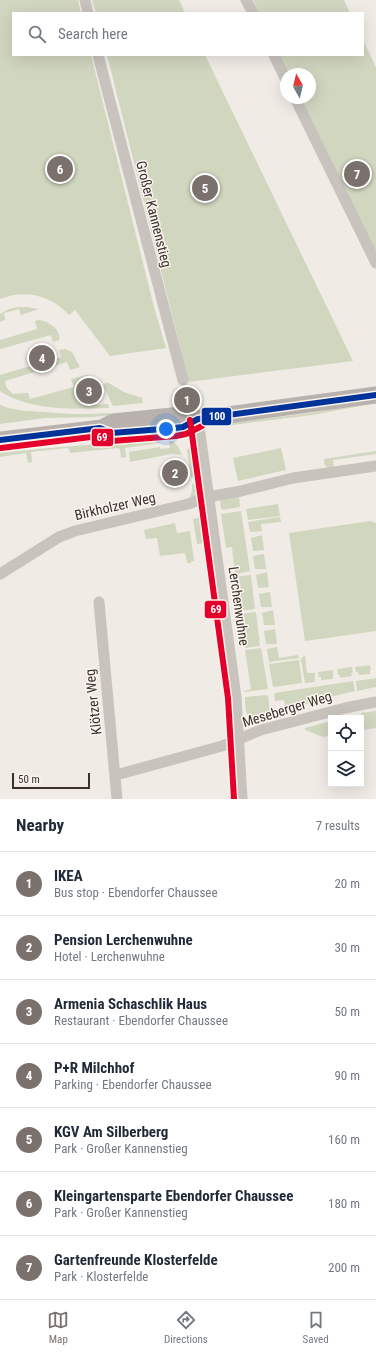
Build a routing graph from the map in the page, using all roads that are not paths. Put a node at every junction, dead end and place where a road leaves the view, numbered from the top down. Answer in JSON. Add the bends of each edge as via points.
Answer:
{"nodes":[{"id":1,"x":85,"y":0,"type":"edge"},
{"id":2,"x":246,"y":0,"type":"edge"},
{"id":3,"x":88,"y":12,"type":"edge"},
{"id":4,"x":252,"y":12,"type":"edge"},
{"id":5,"x":98,"y":56,"type":"edge"},
{"id":6,"x":274,"y":56,"type":"edge"},
{"id":7,"x":280,"y":68,"type":"edge"},
{"id":8,"x":298,"y":104,"type":"edge"},
{"id":9,"x":376,"y":263,"type":"edge"},
{"id":10,"x":183,"y":380,"type":"dead end"},
{"id":11,"x":376,"y":395,"type":"edge"},
{"id":12,"x":198,"y":419,"type":"junction"},
{"id":13,"x":0,"y":440,"type":"edge"},
{"id":14,"x":376,"y":466,"type":"edge"},
{"id":15,"x":208,"y":496,"type":"junction"},
{"id":16,"x":6,"y":567,"type":"edge"},
{"id":17,"x":0,"y":574,"type":"edge"},
{"id":18,"x":98,"y":602,"type":"dead end"},
{"id":19,"x":376,"y":702,"type":"edge"},
{"id":20,"x":240,"y":740,"type":"junction"},
{"id":21,"x":116,"y":775,"type":"junction"},
{"id":22,"x":117,"y":799,"type":"edge"},
{"id":23,"x":242,"y":799,"type":"edge"}],
"edges":[{"from":1,"to":3,"type":"street"},
{"from":2,"to":4,"type":"street"},
{"from":5,"to":10,"type":"street","name":"Großer Kannenstieg"},
{"from":6,"to":7,"type":"street"},
{"from":8,"to":9,"type":"street"},
{"from":11,"to":12,"type":"main road"},
{"from":12,"to":13,"type":"main road","via":[[182,415],[113,422],[102,428]]},
{"from":12,"to":15,"type":"street","name":"Lerchenwuhne"},
{"from":14,"to":15,"type":"street","name":"Birkholzer Weg","via":[[293,478]]},
{"from":15,"to":16,"type":"street","name":"Birkholzer Weg","via":[[188,504],[67,533]]},
{"from":15,"to":20,"type":"street","name":"Lerchenwuhne"},
{"from":16,"to":17,"type":"street","name":"Birkholzer Weg"},
{"from":18,"to":21,"type":"street","name":"Klötzer Weg"},
{"from":19,"to":20,"type":"street","name":"Meseberger Weg","via":[[261,730]]},
{"from":20,"to":21,"type":"street","name":"Meseberger Weg"},
{"from":20,"to":23,"type":"street","name":"Lerchenwuhne"},
{"from":21,"to":22,"type":"street","name":"Klötzer Weg"}]}
